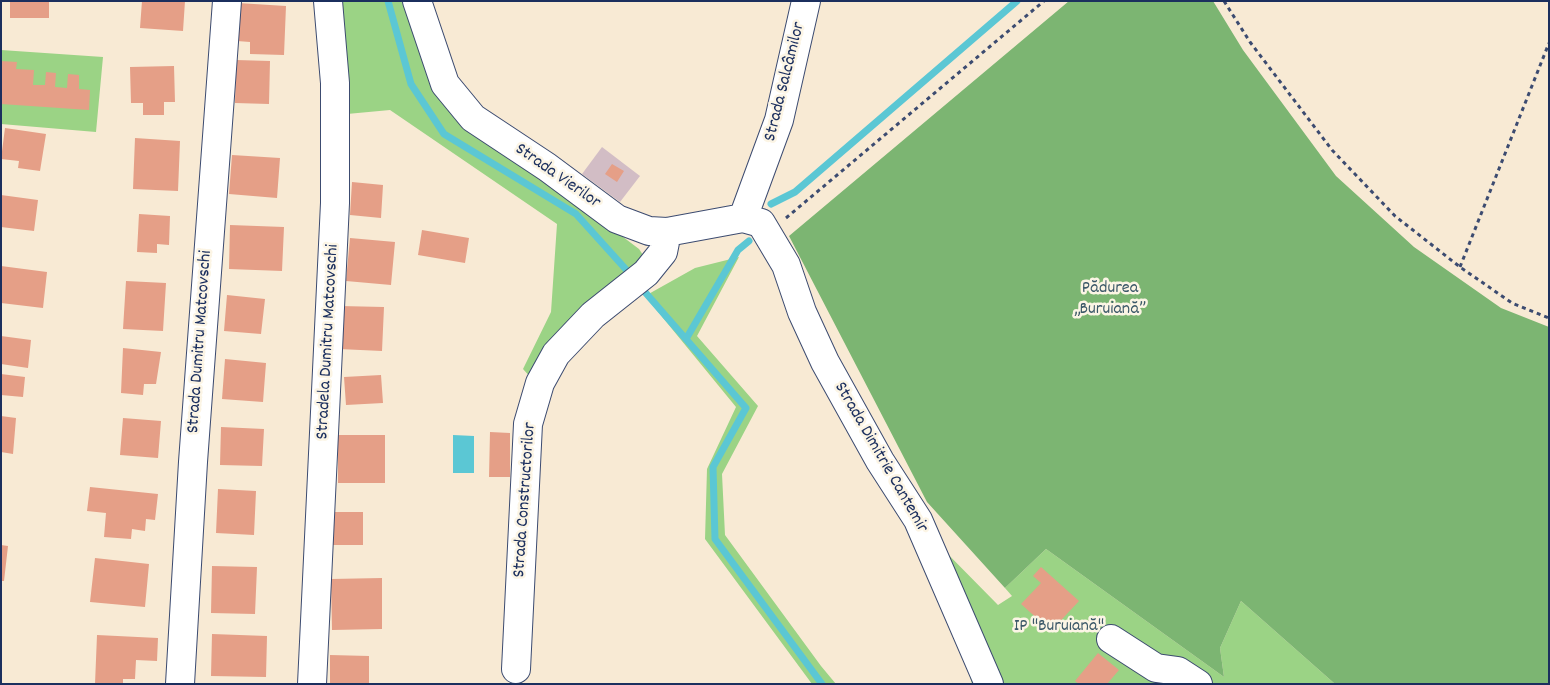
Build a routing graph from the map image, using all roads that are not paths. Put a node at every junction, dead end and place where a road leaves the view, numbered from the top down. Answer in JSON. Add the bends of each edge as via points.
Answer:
{"nodes":[{"id":1,"x":227,"y":1,"type":"edge"},
{"id":2,"x":328,"y":1,"type":"edge"},
{"id":3,"x":417,"y":1,"type":"edge"},
{"id":4,"x":806,"y":1,"type":"edge"},
{"id":5,"x":743,"y":218,"type":"junction"},
{"id":6,"x":667,"y":232,"type":"junction"},
{"id":7,"x":1111,"y":639,"type":"dead end"},
{"id":8,"x":516,"y":669,"type":"dead end"},
{"id":9,"x":180,"y":684,"type":"edge"},
{"id":10,"x":312,"y":684,"type":"edge"},
{"id":11,"x":989,"y":684,"type":"edge"},
{"id":12,"x":1198,"y":684,"type":"edge"}],
"edges":[{"from":1,"to":9,"type":"street","name":"Strada Dumitru Matcovschi"},
{"from":2,"to":10,"type":"street","name":"Stradela Dumitru Matcovschi","via":[[335,83],[335,203]]},
{"from":3,"to":6,"type":"street","name":"Strada Vierilor","via":[[445,84],[473,118],[617,219],[649,232]]},
{"from":4,"to":5,"type":"street","name":"Strada Salcâmilor","via":[[780,120]]},
{"from":5,"to":6,"type":"street","name":"Strada Vierilor"},
{"from":5,"to":11,"type":"street","name":"Strada Dimitrie Cantemir","via":[[761,223],[786,266],[825,362],[880,461],[918,520]]},
{"from":6,"to":8,"type":"street","name":"Strada Constructorilor","via":[[662,252],[646,273],[593,315],[556,354],[540,383],[528,424]]},
{"from":7,"to":12,"type":"street","via":[[1156,668],[1178,671]]}]}
